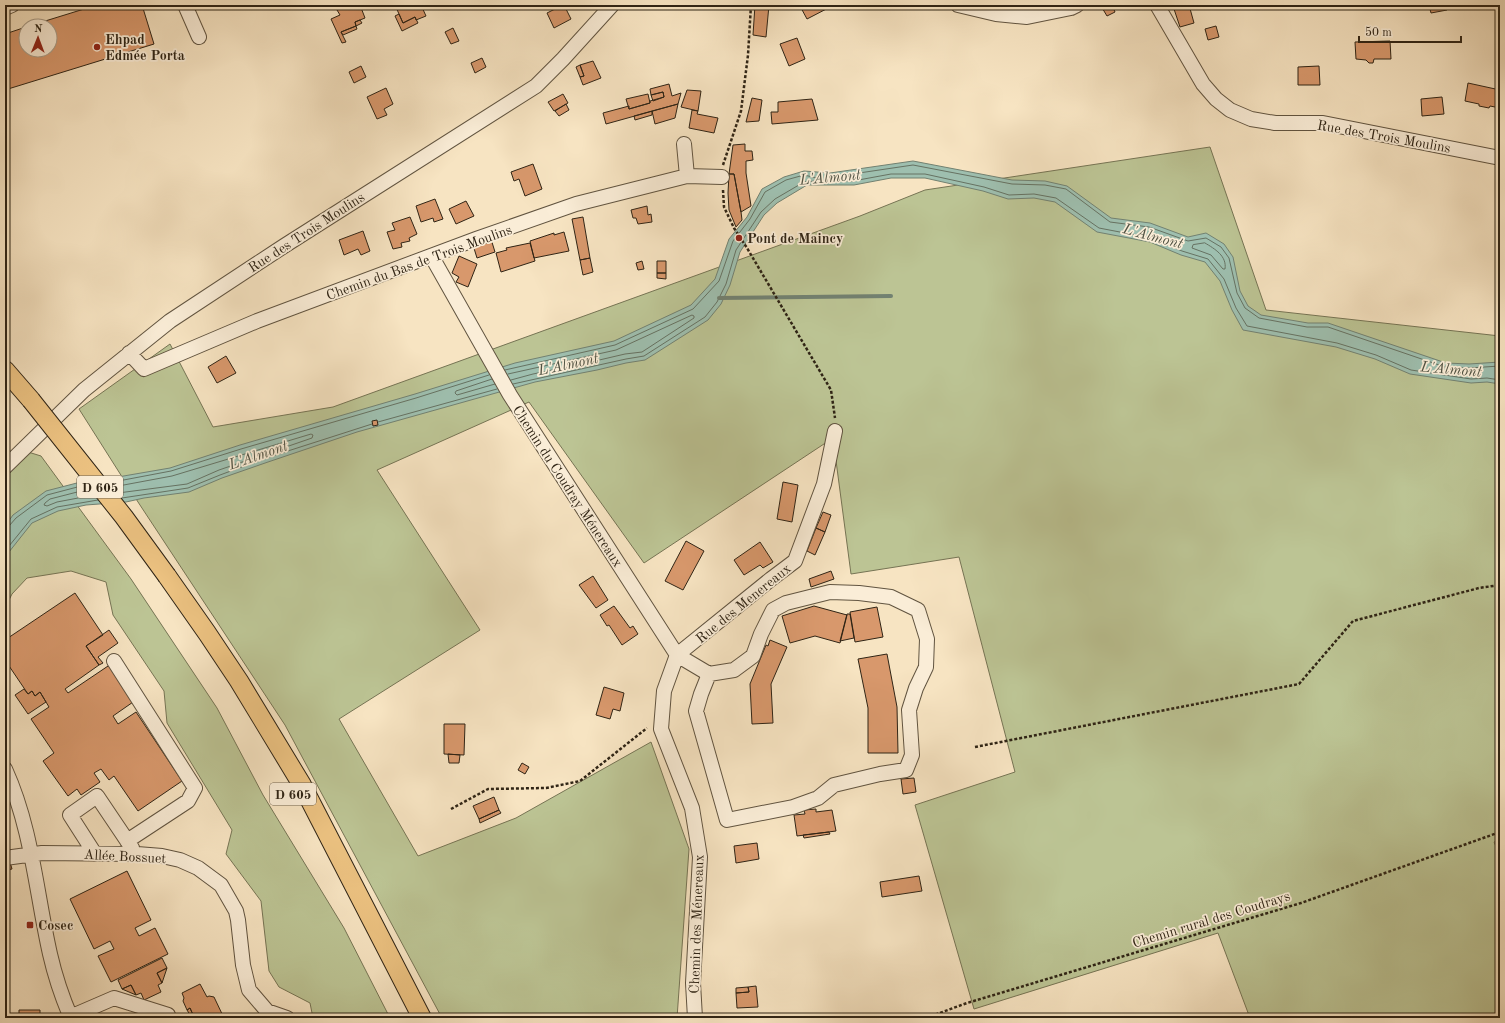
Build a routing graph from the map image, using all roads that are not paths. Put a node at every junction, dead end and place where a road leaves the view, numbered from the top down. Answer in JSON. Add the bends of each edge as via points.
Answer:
{"nodes":[{"id":1,"x":12,"y":5,"type":"edge"},
{"id":2,"x":186,"y":5,"type":"edge"},
{"id":3,"x":612,"y":5,"type":"edge"},
{"id":4,"x":958,"y":5,"type":"edge"},
{"id":5,"x":1077,"y":5,"type":"edge"},
{"id":6,"x":1158,"y":5,"type":"edge"},
{"id":7,"x":5,"y":8,"type":"edge"},
{"id":8,"x":199,"y":37,"type":"dead end"},
{"id":9,"x":684,"y":144,"type":"dead end"},
{"id":10,"x":1500,"y":158,"type":"edge"},
{"id":11,"x":687,"y":176,"type":"junction"},
{"id":12,"x":722,"y":177,"type":"road end"},
{"id":13,"x":432,"y":257,"type":"junction"},
{"id":14,"x":129,"y":353,"type":"junction"},
{"id":15,"x":5,"y":370,"type":"edge"},
{"id":16,"x":5,"y":387,"type":"edge"},
{"id":17,"x":27,"y":404,"type":"junction"},
{"id":18,"x":835,"y":431,"type":"road end"},
{"id":19,"x":5,"y":467,"type":"edge"},
{"id":20,"x":162,"y":578,"type":"junction"},
{"id":21,"x":678,"y":655,"type":"junction"},
{"id":22,"x":114,"y":661,"type":"dead end"},
{"id":23,"x":709,"y":674,"type":"junction"},
{"id":24,"x":5,"y":769,"type":"edge"},
{"id":25,"x":127,"y":841,"type":"junction"},
{"id":26,"x":31,"y":854,"type":"junction"},
{"id":27,"x":95,"y":854,"type":"junction"},
{"id":28,"x":137,"y":854,"type":"junction"},
{"id":29,"x":5,"y":858,"type":"edge"},
{"id":30,"x":70,"y":1018,"type":"edge"},
{"id":31,"x":169,"y":1018,"type":"edge"},
{"id":32,"x":287,"y":1018,"type":"edge"},
{"id":33,"x":410,"y":1018,"type":"edge"},
{"id":34,"x":422,"y":1018,"type":"edge"},
{"id":35,"x":695,"y":1018,"type":"edge"}],
"edges":[{"from":1,"to":7,"type":"street"},
{"from":2,"to":8,"type":"street"},
{"from":3,"to":14,"type":"street","name":"Rue des Trois Moulins","via":[[536,86],[277,250],[170,321]]},
{"from":4,"to":5,"type":"street","via":[[996,14],[1027,17]]},
{"from":6,"to":10,"type":"street","name":"Rue des Trois Moulins","via":[[1203,84],[1230,110],[1251,119],[1323,123]]},
{"from":9,"to":11,"type":"street"},
{"from":11,"to":12,"type":"street","name":"Chemin du Bas de Trois Moulins"},
{"from":11,"to":13,"type":"street","name":"Chemin du Bas de Trois Moulins","via":[[576,204]]},
{"from":13,"to":14,"type":"street","name":"Chemin du Bas de Trois Moulins","via":[[257,322],[144,369]]},
{"from":13,"to":21,"type":"street","name":"Chemin du Coudray Ménereaux","via":[[510,395]]},
{"from":14,"to":19,"type":"street","name":"Rue des Trois Moulins","via":[[84,390]]},
{"from":15,"to":17,"type":"main road","number":"D 605"},
{"from":16,"to":17,"type":"main road","number":"D 605"},
{"from":17,"to":20,"type":"main road","number":"D 605","bridge":true,"via":[[114,504]]},
{"from":18,"to":21,"type":"street","name":"Rue des Menereaux","via":[[824,484],[795,561]]},
{"from":20,"to":33,"type":"main road","number":"D 605","via":[[286,782],[323,848]]},
{"from":20,"to":34,"type":"main road","number":"D 605","via":[[239,681],[302,785]]},
{"from":21,"to":23,"type":"street"},
{"from":21,"to":35,"type":"street","name":"Chemin des Ménereaux","via":[[664,691],[661,729],[692,808],[700,857],[693,983]]},
{"from":22,"to":25,"type":"street","via":[[195,788],[188,801]]},
{"from":23,"to":23,"type":"street","via":[[696,711],[727,820],[793,807],[818,798],[834,786],[906,770],[912,755],[910,710],[916,688],[926,667],[927,639],[918,610],[891,598],[830,592],[786,603],[773,610],[753,656],[734,670]]},
{"from":24,"to":26,"type":"street","via":[[23,818]]},
{"from":25,"to":27,"type":"street","via":[[97,796],[70,815]]},
{"from":25,"to":28,"type":"street"},
{"from":26,"to":27,"type":"street","name":"Allée Bossuet"},
{"from":26,"to":29,"type":"street","name":"Allée Bossuet"},
{"from":26,"to":30,"type":"street","via":[[50,954]]},
{"from":27,"to":28,"type":"street","name":"Allée Bossuet"},
{"from":28,"to":32,"type":"street","name":"Allée Bossuet","via":[[180,860],[198,868],[221,885],[237,916],[243,966],[250,990],[267,1011]]},
{"from":30,"to":31,"type":"street","via":[[114,998],[168,1015]]}]}
